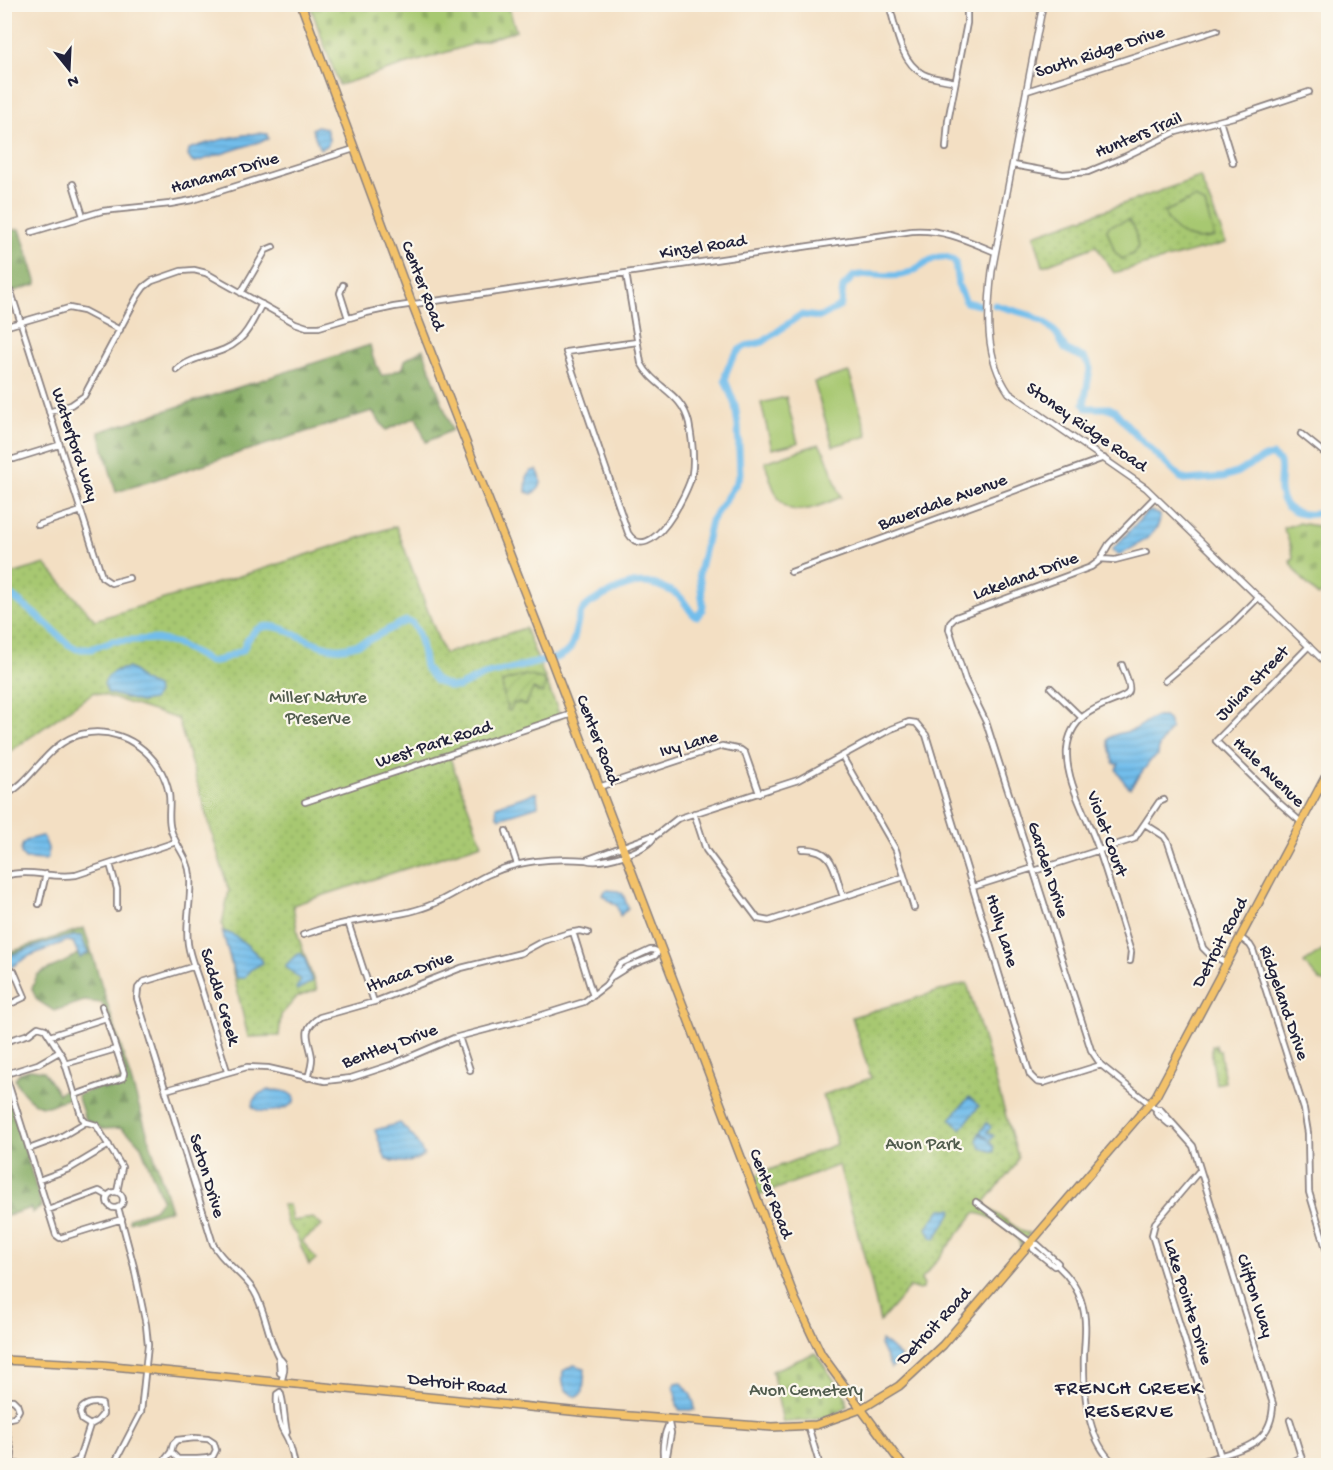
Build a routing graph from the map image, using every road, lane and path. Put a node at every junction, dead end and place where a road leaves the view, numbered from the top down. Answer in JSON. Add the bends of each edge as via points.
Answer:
{"nodes":[{"id":1,"x":301,"y":4,"type":"edge"},
{"id":2,"x":889,"y":4,"type":"edge"},
{"id":3,"x":967,"y":4,"type":"edge"},
{"id":4,"x":1043,"y":4,"type":"edge"},
{"id":5,"x":1216,"y":30,"type":"dead end"},
{"id":6,"x":955,"y":82,"type":"junction"},
{"id":7,"x":1027,"y":91,"type":"junction"},
{"id":8,"x":1309,"y":92,"type":"dead end"},
{"id":9,"x":1220,"y":121,"type":"junction"},
{"id":10,"x":946,"y":148,"type":"dead end"},
{"id":11,"x":354,"y":149,"type":"junction"},
{"id":12,"x":1233,"y":163,"type":"dead end"},
{"id":13,"x":1012,"y":165,"type":"junction"},
{"id":14,"x":73,"y":184,"type":"dead end"},
{"id":15,"x":83,"y":216,"type":"junction"},
{"id":16,"x":32,"y":232,"type":"dead end"},
{"id":17,"x":273,"y":247,"type":"dead end"},
{"id":18,"x":995,"y":252,"type":"junction"},
{"id":19,"x":626,"y":273,"type":"junction"},
{"id":20,"x":343,"y":285,"type":"dead end"},
{"id":21,"x":10,"y":292,"type":"dead end"},
{"id":22,"x":241,"y":293,"type":"junction"},
{"id":23,"x":262,"y":304,"type":"junction"},
{"id":24,"x":412,"y":304,"type":"junction"},
{"id":25,"x":348,"y":318,"type":"junction"},
{"id":26,"x":20,"y":322,"type":"junction"},
{"id":27,"x":4,"y":327,"type":"edge"},
{"id":28,"x":120,"y":330,"type":"junction"},
{"id":29,"x":637,"y":342,"type":"junction"},
{"id":30,"x":177,"y":370,"type":"dead end"},
{"id":31,"x":49,"y":412,"type":"junction"},
{"id":32,"x":1300,"y":434,"type":"dead end"},
{"id":33,"x":60,"y":445,"type":"junction"},
{"id":34,"x":1329,"y":456,"type":"edge"},
{"id":35,"x":1104,"y":458,"type":"junction"},
{"id":36,"x":4,"y":459,"type":"edge"},
{"id":37,"x":1155,"y":497,"type":"junction"},
{"id":38,"x":81,"y":512,"type":"junction"},
{"id":39,"x":38,"y":525,"type":"dead end"},
{"id":40,"x":1146,"y":552,"type":"dead end"},
{"id":41,"x":1100,"y":559,"type":"junction"},
{"id":42,"x":791,"y":572,"type":"dead end"},
{"id":43,"x":129,"y":578,"type":"dead end"},
{"id":44,"x":1259,"y":597,"type":"junction"},
{"id":45,"x":949,"y":625,"type":"joint"},
{"id":46,"x":1309,"y":646,"type":"junction"},
{"id":47,"x":1329,"y":664,"type":"edge"},
{"id":48,"x":1122,"y":665,"type":"dead end"},
{"id":49,"x":1165,"y":681,"type":"dead end"},
{"id":50,"x":1051,"y":688,"type":"dead end"},
{"id":51,"x":572,"y":714,"type":"junction"},
{"id":52,"x":1082,"y":718,"type":"junction"},
{"id":53,"x":1216,"y":741,"type":"joint"},
{"id":54,"x":842,"y":756,"type":"junction"},
{"id":55,"x":1329,"y":772,"type":"edge"},
{"id":56,"x":599,"y":787,"type":"junction"},
{"id":57,"x":759,"y":793,"type":"junction"},
{"id":58,"x":4,"y":796,"type":"edge"},
{"id":59,"x":1164,"y":800,"type":"dead end"},
{"id":60,"x":305,"y":802,"type":"dead end"},
{"id":61,"x":694,"y":813,"type":"junction"},
{"id":62,"x":1302,"y":823,"type":"junction"},
{"id":63,"x":1145,"y":824,"type":"junction"},
{"id":64,"x":506,"y":831,"type":"dead end"},
{"id":65,"x":176,"y":842,"type":"junction"},
{"id":66,"x":802,"y":849,"type":"dead end"},
{"id":67,"x":623,"y":850,"type":"junction"},
{"id":68,"x":1098,"y":851,"type":"junction"},
{"id":69,"x":110,"y":864,"type":"junction"},
{"id":70,"x":518,"y":864,"type":"junction"},
{"id":71,"x":1033,"y":870,"type":"junction"},
{"id":72,"x":46,"y":874,"type":"junction"},
{"id":73,"x":4,"y":876,"type":"edge"},
{"id":74,"x":904,"y":877,"type":"junction"},
{"id":75,"x":974,"y":887,"type":"junction"},
{"id":76,"x":843,"y":897,"type":"junction"},
{"id":77,"x":39,"y":904,"type":"dead end"},
{"id":78,"x":117,"y":908,"type":"dead end"},
{"id":79,"x":914,"y":908,"type":"dead end"},
{"id":80,"x":348,"y":922,"type":"junction"},
{"id":81,"x":573,"y":932,"type":"junction"},
{"id":82,"x":588,"y":933,"type":"dead end"},
{"id":83,"x":303,"y":935,"type":"dead end"},
{"id":84,"x":1241,"y":939,"type":"junction"},
{"id":85,"x":659,"y":951,"type":"junction"},
{"id":86,"x":1130,"y":962,"type":"dead end"},
{"id":87,"x":1227,"y":963,"type":"junction"},
{"id":88,"x":195,"y":966,"type":"junction"},
{"id":89,"x":4,"y":974,"type":"edge"},
{"id":90,"x":593,"y":996,"type":"junction"},
{"id":91,"x":374,"y":1002,"type":"junction"},
{"id":92,"x":102,"y":1006,"type":"dead end"},
{"id":93,"x":4,"y":1007,"type":"edge"},
{"id":94,"x":106,"y":1018,"type":"junction"},
{"id":95,"x":50,"y":1036,"type":"junction"},
{"id":96,"x":459,"y":1037,"type":"junction"},
{"id":97,"x":4,"y":1042,"type":"edge"},
{"id":98,"x":116,"y":1049,"type":"junction"},
{"id":99,"x":60,"y":1052,"type":"junction"},
{"id":100,"x":65,"y":1064,"type":"junction"},
{"id":101,"x":1101,"y":1065,"type":"junction"},
{"id":102,"x":470,"y":1070,"type":"dead end"},
{"id":103,"x":227,"y":1071,"type":"junction"},
{"id":104,"x":5,"y":1072,"type":"edge"},
{"id":105,"x":309,"y":1078,"type":"junction"},
{"id":106,"x":166,"y":1090,"type":"junction"},
{"id":107,"x":75,"y":1095,"type":"junction"},
{"id":108,"x":1149,"y":1104,"type":"junction"},
{"id":109,"x":86,"y":1122,"type":"junction"},
{"id":110,"x":109,"y":1145,"type":"junction"},
{"id":111,"x":29,"y":1149,"type":"junction"},
{"id":112,"x":1200,"y":1170,"type":"junction"},
{"id":113,"x":39,"y":1180,"type":"junction"},
{"id":114,"x":117,"y":1192,"type":"junction"},
{"id":115,"x":108,"y":1196,"type":"junction"},
{"id":116,"x":976,"y":1202,"type":"dead end"},
{"id":117,"x":118,"y":1208,"type":"junction"},
{"id":118,"x":48,"y":1209,"type":"junction"},
{"id":119,"x":122,"y":1220,"type":"junction"},
{"id":120,"x":1032,"y":1244,"type":"junction"},
{"id":121,"x":1329,"y":1255,"type":"edge"},
{"id":122,"x":4,"y":1360,"type":"edge"},
{"id":123,"x":146,"y":1370,"type":"junction"},
{"id":124,"x":282,"y":1379,"type":"junction"},
{"id":125,"x":4,"y":1400,"type":"edge"},
{"id":126,"x":861,"y":1409,"type":"junction"},
{"id":127,"x":4,"y":1420,"type":"edge"},
{"id":128,"x":1290,"y":1420,"type":"dead end"},
{"id":129,"x":668,"y":1423,"type":"junction"},
{"id":130,"x":90,"y":1425,"type":"junction"},
{"id":131,"x":808,"y":1426,"type":"junction"},
{"id":132,"x":171,"y":1452,"type":"junction"},
{"id":133,"x":1221,"y":1457,"type":"junction"},
{"id":134,"x":1301,"y":1457,"type":"junction"},
{"id":135,"x":78,"y":1461,"type":"junction"},
{"id":136,"x":8,"y":1463,"type":"edge"},
{"id":137,"x":1196,"y":1464,"type":"edge"},
{"id":138,"x":32,"y":1466,"type":"edge"},
{"id":139,"x":67,"y":1466,"type":"edge"},
{"id":140,"x":84,"y":1466,"type":"edge"},
{"id":141,"x":112,"y":1466,"type":"edge"},
{"id":142,"x":160,"y":1466,"type":"edge"},
{"id":143,"x":295,"y":1466,"type":"edge"},
{"id":144,"x":665,"y":1466,"type":"edge"},
{"id":145,"x":820,"y":1466,"type":"edge"},
{"id":146,"x":903,"y":1466,"type":"edge"},
{"id":147,"x":1116,"y":1466,"type":"edge"},
{"id":148,"x":1180,"y":1466,"type":"edge"},
{"id":149,"x":1224,"y":1466,"type":"edge"},
{"id":150,"x":1284,"y":1466,"type":"edge"},
{"id":151,"x":1304,"y":1466,"type":"edge"}],
"edges":[{"from":1,"to":11,"type":"main road","name":"Center Road"},
{"from":2,"to":6,"type":"street","via":[[904,55],[911,65],[927,76]]},
{"from":3,"to":6,"type":"street"},
{"from":4,"to":7,"type":"street","name":"Stoney Ridge Road"},
{"from":5,"to":7,"type":"street","name":"South Ridge Drive"},
{"from":6,"to":10,"type":"street"},
{"from":7,"to":13,"type":"street","name":"Stoney Ridge Road"},
{"from":8,"to":9,"type":"street","name":"Hunters Trail"},
{"from":9,"to":12,"type":"street"},
{"from":9,"to":13,"type":"street","name":"Hunters Trail","via":[[1176,132],[1088,172],[1063,174]]},
{"from":11,"to":15,"type":"street","name":"Hanamar Drive","via":[[192,200],[110,209]]},
{"from":11,"to":24,"type":"main road","name":"Center Road"},
{"from":13,"to":18,"type":"street","name":"Stoney Ridge Road"},
{"from":14,"to":15,"type":"street"},
{"from":15,"to":16,"type":"street","name":"Hanamar Drive"},
{"from":17,"to":22,"type":"street","via":[[266,250]]},
{"from":18,"to":19,"type":"street","name":"Kinzel Road","via":[[945,232],[929,230]]},
{"from":18,"to":35,"type":"street","name":"Stoney Ridge Road","via":[[988,331],[996,370],[1004,387]]},
{"from":19,"to":24,"type":"street","name":"Kinzel Road"},
{"from":19,"to":29,"type":"street"},
{"from":20,"to":25,"type":"street","via":[[340,293]]},
{"from":21,"to":26,"type":"street","name":"Waterford Way"},
{"from":22,"to":23,"type":"street","name":"Kinzel Road"},
{"from":22,"to":28,"type":"street","name":"Kinzel Road","via":[[206,273],[188,270],[166,276],[140,291]]},
{"from":23,"to":25,"type":"street","name":"Kinzel Road","via":[[307,327]]},
{"from":23,"to":30,"type":"street","via":[[239,341],[184,363]]},
{"from":24,"to":25,"type":"street","name":"Kinzel Road"},
{"from":24,"to":51,"type":"main road","name":"Center Road"},
{"from":26,"to":27,"type":"street"},
{"from":26,"to":28,"type":"street","via":[[75,309]]},
{"from":26,"to":31,"type":"street","name":"Waterford Way"},
{"from":28,"to":31,"type":"street","name":"Kinzel Road","via":[[84,396]]},
{"from":29,"to":29,"type":"street","via":[[566,352],[631,538],[644,541],[670,521],[692,477],[693,453],[687,417],[674,396],[647,373]]},
{"from":31,"to":33,"type":"street","name":"Waterford Way"},
{"from":32,"to":34,"type":"street"},
{"from":33,"to":36,"type":"street"},
{"from":33,"to":38,"type":"street","name":"Waterford Way"},
{"from":35,"to":37,"type":"street","name":"Stoney Ridge Road"},
{"from":35,"to":42,"type":"street","name":"Bauerdale Avenue"},
{"from":37,"to":41,"type":"street","name":"Lakeland Drive","via":[[1109,544]]},
{"from":37,"to":44,"type":"street","name":"Stoney Ridge Road"},
{"from":38,"to":39,"type":"street"},
{"from":38,"to":43,"type":"street","name":"Waterford Way","via":[[103,579],[113,583]]},
{"from":40,"to":41,"type":"street","name":"Lakeland Drive","via":[[1115,560]]},
{"from":41,"to":45,"type":"street","name":"Lakeland Drive","via":[[1091,567],[958,616]]},
{"from":44,"to":46,"type":"street","name":"Stoney Ridge Road"},
{"from":44,"to":49,"type":"street"},
{"from":45,"to":71,"type":"street","name":"Garden Drive","via":[[967,682],[984,717]]},
{"from":46,"to":47,"type":"street","name":"Stoney Ridge Road"},
{"from":46,"to":53,"type":"street","name":"Julian Street"},
{"from":48,"to":52,"type":"street","via":[[1129,693]]},
{"from":50,"to":52,"type":"street"},
{"from":51,"to":56,"type":"main road","name":"Center Road"},
{"from":51,"to":60,"type":"street","name":"West Park Road"},
{"from":52,"to":68,"type":"street","name":"Violet Court","via":[[1070,738],[1067,761]]},
{"from":53,"to":62,"type":"street","name":"Hale Avenue"},
{"from":54,"to":57,"type":"street","via":[[800,779]]},
{"from":54,"to":74,"type":"street","via":[[894,846]]},
{"from":54,"to":75,"type":"street","name":"Holly Lane","via":[[891,729],[909,722],[919,725],[926,735]]},
{"from":55,"to":62,"type":"main road","name":"Detroit Road"},
{"from":56,"to":57,"type":"street","name":"Ivy Lane","via":[[722,746],[745,753]]},
{"from":56,"to":67,"type":"main road","name":"Center Road"},
{"from":57,"to":61,"type":"street"},
{"from":58,"to":65,"type":"street","name":"Saddle Creek","via":[[20,786],[48,753],[65,740],[92,733],[117,735],[146,751],[159,766],[169,792],[170,825]]},
{"from":59,"to":63,"type":"street"},
{"from":61,"to":67,"type":"street"},
{"from":61,"to":76,"type":"street","via":[[706,850],[758,919],[769,921]]},
{"from":62,"to":84,"type":"main road","name":"Detroit Road"},
{"from":63,"to":68,"type":"street","via":[[1134,839]]},
{"from":63,"to":87,"type":"street","via":[[1168,842],[1203,948]]},
{"from":64,"to":70,"type":"street"},
{"from":65,"to":69,"type":"street"},
{"from":65,"to":88,"type":"street","name":"Saddle Creek","via":[[190,873],[188,943]]},
{"from":66,"to":76,"type":"street","via":[[818,849],[826,854]]},
{"from":67,"to":70,"type":"street","via":[[586,860],[546,859]]},
{"from":67,"to":85,"type":"main road","name":"Center Road"},
{"from":68,"to":71,"type":"street"},
{"from":68,"to":86,"type":"street","name":"Violet Court","via":[[1131,952]]},
{"from":69,"to":72,"type":"street","via":[[69,876]]},
{"from":69,"to":78,"type":"street"},
{"from":70,"to":80,"type":"street","via":[[486,875],[428,906]]},
{"from":71,"to":75,"type":"street"},
{"from":71,"to":101,"type":"street","name":"Garden Drive","via":[[1091,1050]]},
{"from":72,"to":73,"type":"street"},
{"from":72,"to":77,"type":"street"},
{"from":74,"to":76,"type":"street"},
{"from":74,"to":79,"type":"street"},
{"from":75,"to":101,"type":"street","name":"Holly Lane","via":[[1032,1078],[1043,1083]]},
{"from":80,"to":83,"type":"street"},
{"from":80,"to":91,"type":"street"},
{"from":81,"to":82,"type":"street","name":"Ithaca Drive"},
{"from":81,"to":90,"type":"street"},
{"from":81,"to":91,"type":"street","name":"Ithaca Drive","via":[[521,953],[461,968]]},
{"from":84,"to":87,"type":"main road","name":"Detroit Road"},
{"from":84,"to":121,"type":"street","name":"Ridgeland Drive","via":[[1253,950],[1304,1109],[1309,1192]]},
{"from":85,"to":90,"type":"street","name":"Bentley Drive","via":[[613,976]]},
{"from":85,"to":126,"type":"main road","name":"Center Road","via":[[807,1328]]},
{"from":87,"to":108,"type":"main road","name":"Detroit Road","via":[[1165,1082]]},
{"from":88,"to":103,"type":"street","name":"Saddle Creek"},
{"from":88,"to":106,"type":"street","name":"Seton Drive","via":[[143,982],[138,988],[137,998]]},
{"from":89,"to":93,"type":"street","via":[[14,971],[25,998]]},
{"from":90,"to":96,"type":"street","name":"Bentley Drive","via":[[539,1016]]},
{"from":91,"to":105,"type":"street","name":"Ithaca Drive","via":[[312,1022],[307,1037],[312,1058]]},
{"from":92,"to":94,"type":"street"},
{"from":94,"to":95,"type":"street"},
{"from":94,"to":98,"type":"street"},
{"from":95,"to":97,"type":"street","via":[[45,1029],[38,1028]]},
{"from":95,"to":99,"type":"street"},
{"from":96,"to":102,"type":"street"},
{"from":96,"to":105,"type":"street","name":"Bentley Drive","via":[[351,1078]]},
{"from":98,"to":100,"type":"street"},
{"from":98,"to":107,"type":"street","via":[[123,1078]]},
{"from":99,"to":100,"type":"street"},
{"from":99,"to":104,"type":"street","via":[[38,1064]]},
{"from":100,"to":107,"type":"street"},
{"from":101,"to":108,"type":"street","name":"Garden Drive"},
{"from":103,"to":105,"type":"street","name":"Bentley Drive","via":[[255,1067]]},
{"from":103,"to":106,"type":"street","name":"Bentley Drive"},
{"from":104,"to":111,"type":"street"},
{"from":106,"to":124,"type":"street","name":"Seton Drive","via":[[213,1244],[256,1295],[283,1364]]},
{"from":107,"to":109,"type":"street"},
{"from":108,"to":112,"type":"street","name":"Clifton Way","via":[[1173,1121],[1190,1142]]},
{"from":108,"to":120,"type":"main road","name":"Detroit Road"},
{"from":109,"to":110,"type":"street","via":[[96,1125]]},
{"from":109,"to":111,"type":"street"},
{"from":110,"to":113,"type":"street","via":[[69,1169]]},
{"from":110,"to":114,"type":"street","via":[[122,1167]]},
{"from":111,"to":113,"type":"street"},
{"from":112,"to":133,"type":"street","name":"Lake Pointe Drive","via":[[1155,1223],[1152,1234]]},
{"from":112,"to":133,"type":"street","name":"Clifton Way","via":[[1273,1404],[1270,1423],[1258,1439]]},
{"from":113,"to":118,"type":"street"},
{"from":114,"to":115,"type":"street"},
{"from":114,"to":117,"type":"street","via":[[123,1199]]},
{"from":115,"to":117,"type":"street","via":[[109,1206]]},
{"from":115,"to":118,"type":"street","via":[[99,1191]]},
{"from":116,"to":120,"type":"street"},
{"from":117,"to":119,"type":"street"},
{"from":118,"to":119,"type":"street","via":[[60,1238]]},
{"from":119,"to":123,"type":"street","via":[[146,1325]]},
{"from":120,"to":126,"type":"main road","name":"Detroit Road","via":[[931,1357],[895,1388]]},
{"from":120,"to":147,"type":"street","via":[[1058,1263],[1083,1305],[1088,1407],[1099,1445]]},
{"from":122,"to":123,"type":"main road","name":"Detroit Road"},
{"from":123,"to":124,"type":"main road","name":"Detroit Road"},
{"from":123,"to":141,"type":"street","via":[[141,1412]]},
{"from":124,"to":129,"type":"main road","name":"Detroit Road"},
{"from":124,"to":143,"type":"street","name":"Seton Drive","via":[[286,1434]]},
{"from":125,"to":127,"type":"street","via":[[15,1402],[19,1410],[15,1418]]},
{"from":126,"to":131,"type":"main road","name":"Detroit Road"},
{"from":126,"to":146,"type":"main road","name":"Center Road"},
{"from":127,"to":136,"type":"street","via":[[12,1453]]},
{"from":128,"to":134,"type":"street"},
{"from":129,"to":131,"type":"main road","name":"Detroit Road"},
{"from":129,"to":144,"type":"street"},
{"from":130,"to":130,"type":"street","via":[[103,1414],[102,1404],[89,1403],[82,1408],[82,1420]]},
{"from":130,"to":135,"type":"street"},
{"from":131,"to":145,"type":"street"},
{"from":132,"to":132,"type":"street","via":[[176,1441],[189,1438],[212,1441],[216,1450],[206,1459],[178,1459]]},
{"from":132,"to":142,"type":"street"},
{"from":133,"to":137,"type":"street","name":"Clifton Way"},
{"from":133,"to":149,"type":"street"},
{"from":134,"to":150,"type":"street"},
{"from":134,"to":151,"type":"street"},
{"from":135,"to":139,"type":"street"},
{"from":135,"to":140,"type":"street"},
{"from":136,"to":138,"type":"street"},
{"from":137,"to":148,"type":"street","name":"Clifton Way"}]}
